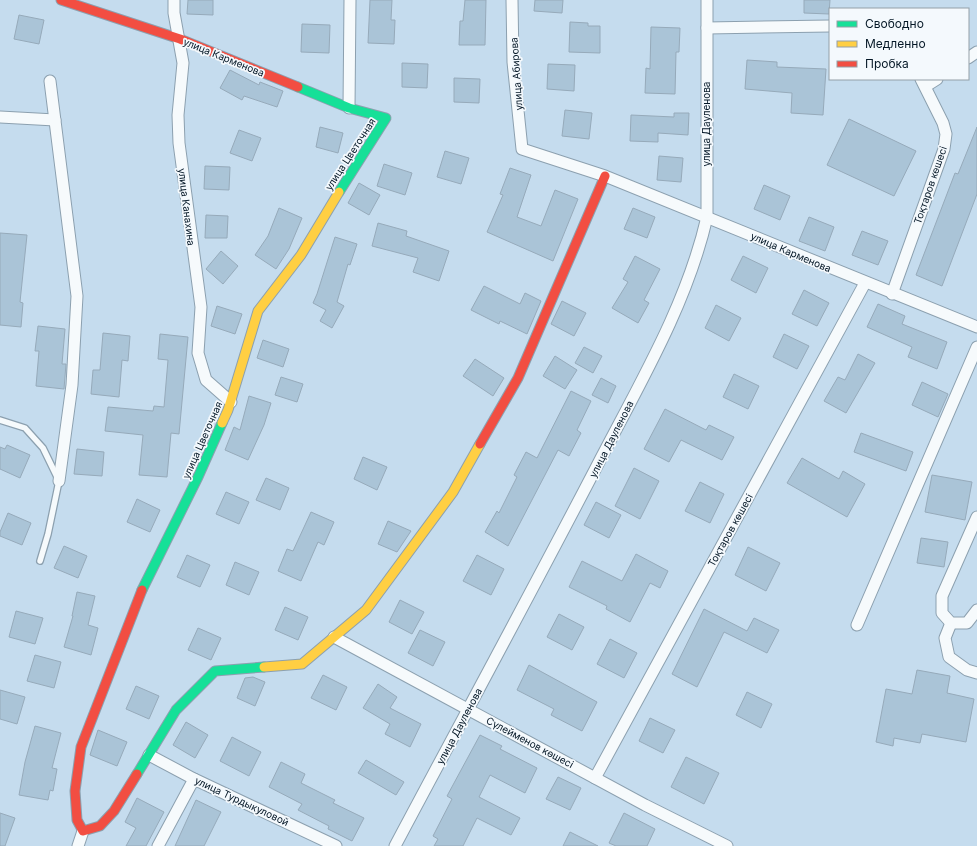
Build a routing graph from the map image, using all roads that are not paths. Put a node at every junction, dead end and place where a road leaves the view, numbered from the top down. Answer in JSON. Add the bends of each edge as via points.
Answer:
{"nodes":[{"id":1,"x":61,"y":0,"type":"edge"},
{"id":2,"x":174,"y":0,"type":"edge"},
{"id":3,"x":350,"y":0,"type":"edge"},
{"id":4,"x":512,"y":0,"type":"edge"},
{"id":5,"x":707,"y":0,"type":"edge"},
{"id":6,"x":829,"y":26,"type":"edge"},
{"id":7,"x":707,"y":28,"type":"junction"},
{"id":8,"x":180,"y":39,"type":"junction"},
{"id":9,"x":934,"y":80,"type":"edge"},
{"id":10,"x":50,"y":82,"type":"dead end"},
{"id":11,"x":923,"y":83,"type":"edge"},
{"id":12,"x":349,"y":108,"type":"junction"},
{"id":13,"x":0,"y":117,"type":"edge"},
{"id":14,"x":386,"y":118,"type":"joint"},
{"id":15,"x":55,"y":120,"type":"junction"},
{"id":16,"x":522,"y":148,"type":"joint"},
{"id":17,"x":605,"y":176,"type":"junction"},
{"id":18,"x":706,"y":217,"type":"junction"},
{"id":19,"x":865,"y":283,"type":"junction"},
{"id":20,"x":892,"y":294,"type":"junction"},
{"id":21,"x":977,"y":327,"type":"edge"},
{"id":22,"x":977,"y":347,"type":"edge"},
{"id":23,"x":231,"y":402,"type":"junction"},
{"id":24,"x":0,"y":420,"type":"edge"},
{"id":25,"x":59,"y":482,"type":"junction"},
{"id":26,"x":977,"y":517,"type":"edge"},
{"id":27,"x":40,"y":561,"type":"dead end"},
{"id":28,"x":977,"y":610,"type":"edge"},
{"id":29,"x":951,"y":623,"type":"junction"},
{"id":30,"x":857,"y":625,"type":"dead end"},
{"id":31,"x":334,"y":637,"type":"junction"},
{"id":32,"x":977,"y":673,"type":"edge"},
{"id":33,"x":468,"y":709,"type":"junction"},
{"id":34,"x":149,"y":755,"type":"junction"},
{"id":35,"x":595,"y":778,"type":"junction"},
{"id":36,"x":194,"y":779,"type":"junction"},
{"id":37,"x":83,"y":831,"type":"junction"},
{"id":38,"x":78,"y":846,"type":"edge"},
{"id":39,"x":158,"y":846,"type":"edge"},
{"id":40,"x":336,"y":846,"type":"edge"},
{"id":41,"x":395,"y":846,"type":"edge"},
{"id":42,"x":727,"y":846,"type":"edge"}],
"edges":[{"from":1,"to":8,"type":"street","name":"улица Карменова"},
{"from":2,"to":8,"type":"street","name":"улица Канахина"},
{"from":3,"to":12,"type":"street"},
{"from":4,"to":16,"type":"street","name":"улица Абирова","via":[[513,62]]},
{"from":5,"to":7,"type":"street","name":"улица Дауленова"},
{"from":6,"to":7,"type":"street"},
{"from":7,"to":18,"type":"street","name":"улица Дауленова"},
{"from":8,"to":12,"type":"street","name":"улица Карменова"},
{"from":8,"to":23,"type":"street","name":"улица Канахина","via":[[184,63],[178,115],[179,144],[200,308],[198,353],[206,380]]},
{"from":9,"to":11,"type":"street"},
{"from":10,"to":15,"type":"street"},
{"from":11,"to":20,"type":"street","name":"Тоқтаров көшесі","via":[[943,123],[946,134],[944,149]]},
{"from":12,"to":14,"type":"street","name":"улица Карменова"},
{"from":13,"to":15,"type":"street"},
{"from":14,"to":23,"type":"street","name":"улица Цветочная","via":[[324,213],[301,255],[258,311]]},
{"from":15,"to":25,"type":"street","via":[[77,296],[72,385]]},
{"from":16,"to":17,"type":"street","name":"улица Карменова"},
{"from":17,"to":18,"type":"street","name":"улица Карменова"},
{"from":17,"to":31,"type":"street","via":[[518,378],[453,492],[366,610]]},
{"from":18,"to":19,"type":"street","name":"улица Карменова"},
{"from":18,"to":33,"type":"street","name":"улица Дауленова","via":[[700,244],[679,304],[538,579]]},
{"from":19,"to":20,"type":"street","name":"улица Карменова"},
{"from":19,"to":35,"type":"street","name":"Тоқтаров көшесі"},
{"from":20,"to":21,"type":"street","name":"улица Карменова"},
{"from":22,"to":30,"type":"street"},
{"from":23,"to":37,"type":"street","name":"улица Цветочная","via":[[198,477],[145,582],[81,747],[75,791],[77,820]]},
{"from":24,"to":25,"type":"lane","via":[[25,428],[43,448]]},
{"from":25,"to":27,"type":"lane"},
{"from":26,"to":29,"type":"street","via":[[942,596],[942,613]]},
{"from":28,"to":29,"type":"street","via":[[968,623]]},
{"from":29,"to":32,"type":"street","via":[[945,638],[949,657],[967,670]]},
{"from":31,"to":33,"type":"street","name":"Сүлейменов көшесі"},
{"from":31,"to":34,"type":"street","via":[[302,664],[215,671],[176,710]]},
{"from":33,"to":35,"type":"street","name":"Сүлейменов көшесі"},
{"from":33,"to":41,"type":"street","name":"улица Дауленова"},
{"from":34,"to":36,"type":"street","name":"улица Турдыкуловой"},
{"from":34,"to":37,"type":"street","via":[[114,811],[100,826]]},
{"from":35,"to":42,"type":"street","name":"Сүлейменов көшесі"},
{"from":36,"to":39,"type":"street"},
{"from":36,"to":40,"type":"street","name":"улица Турдыкуловой"},
{"from":37,"to":38,"type":"street"}]}
